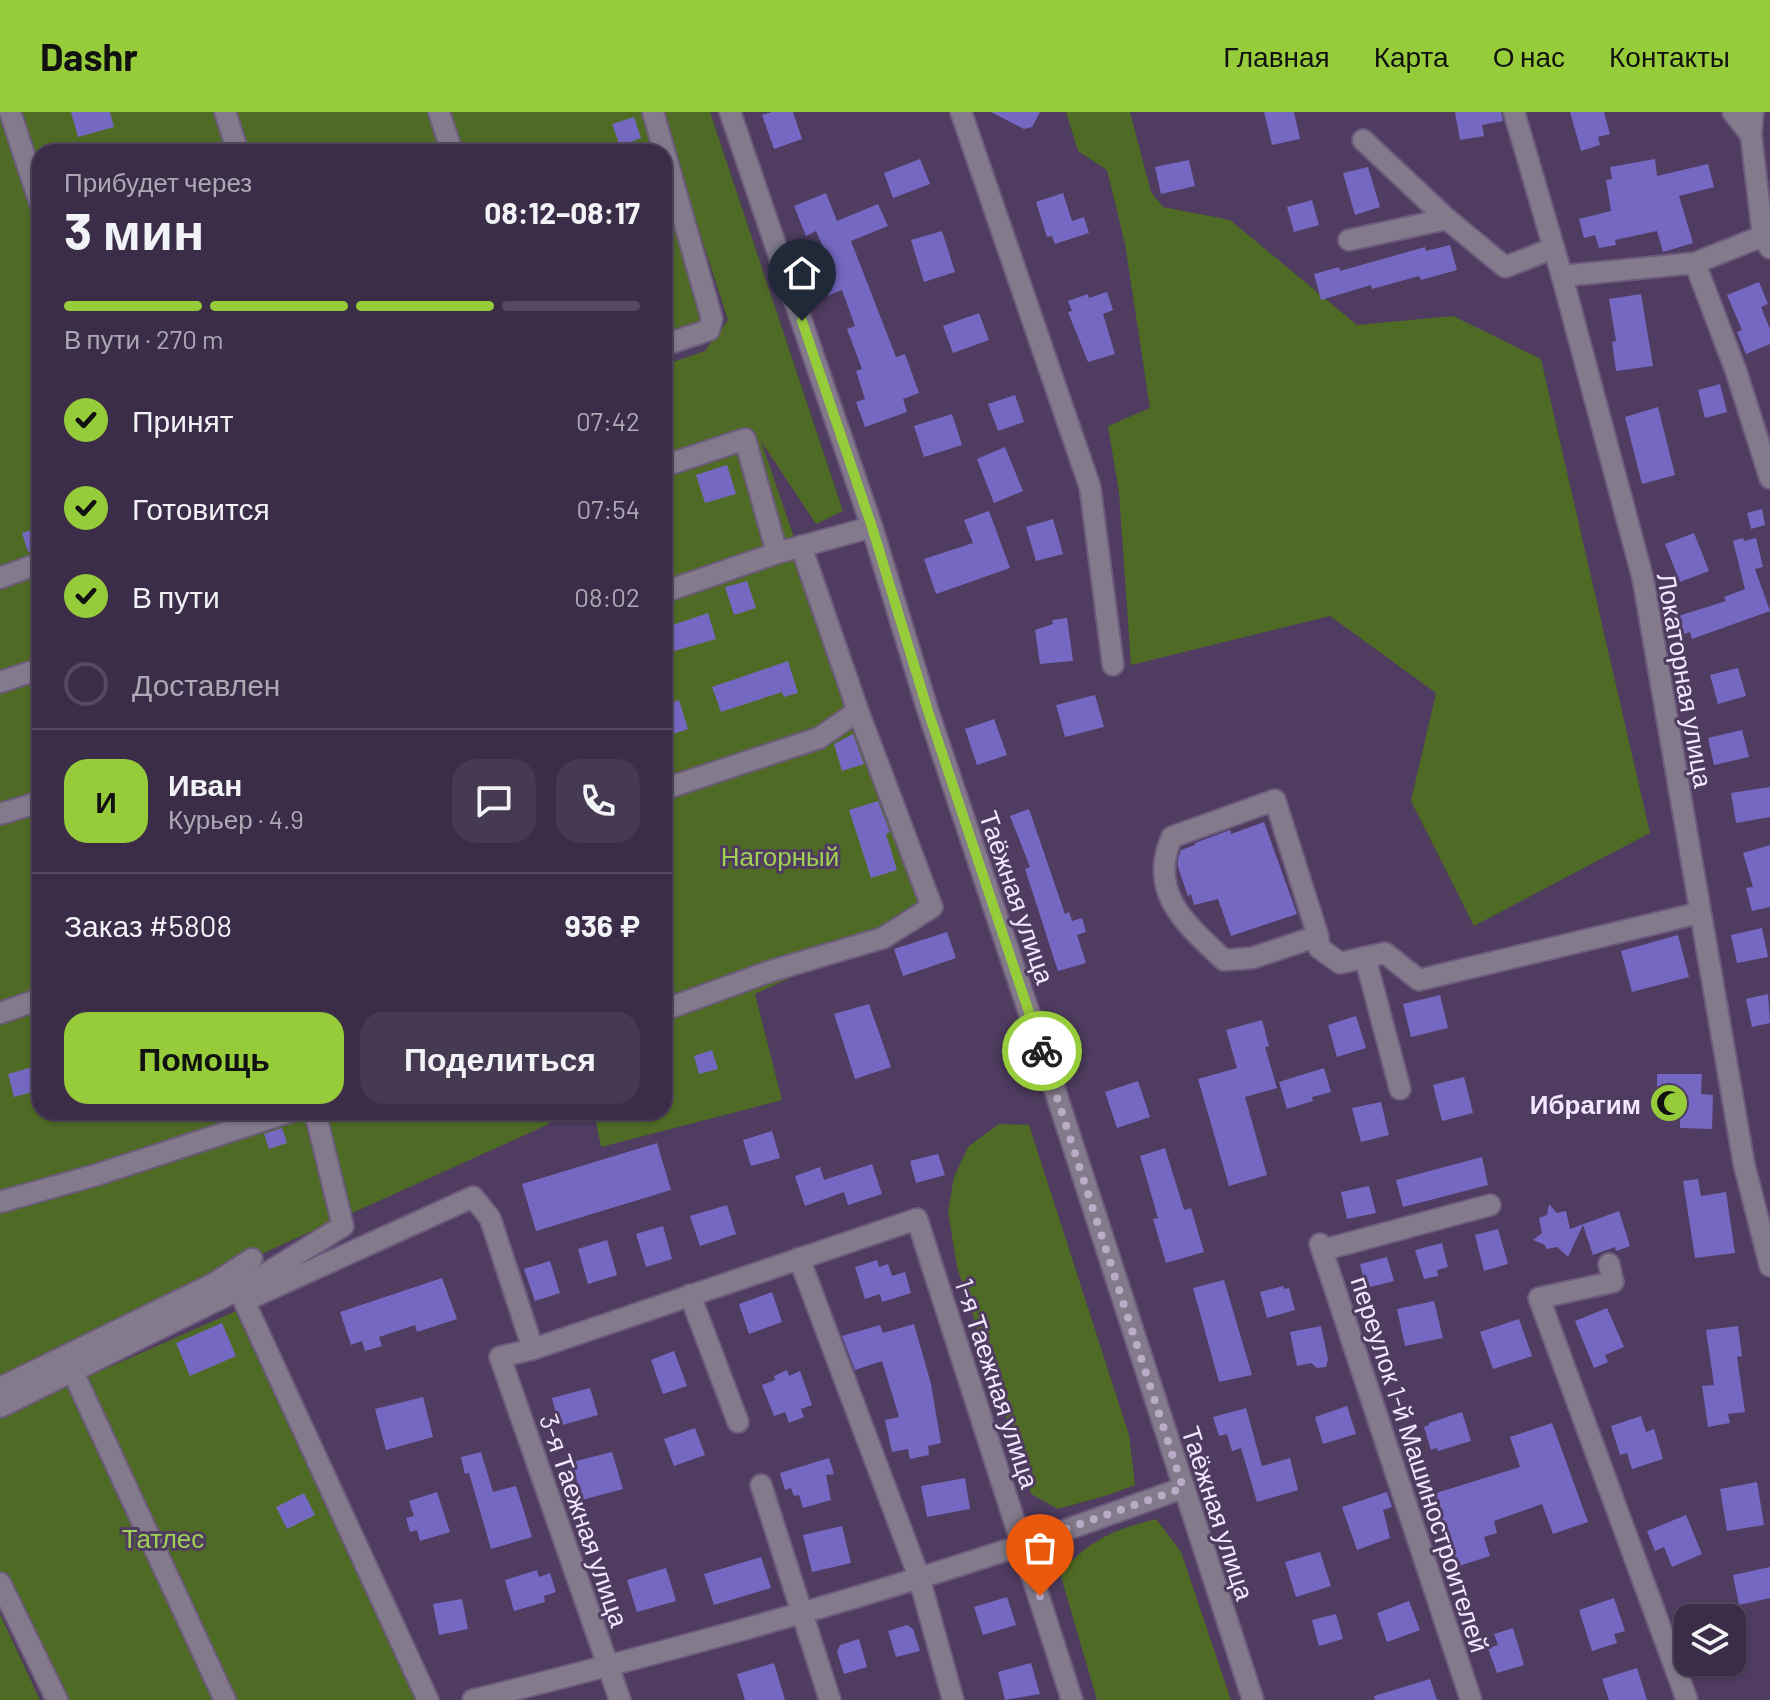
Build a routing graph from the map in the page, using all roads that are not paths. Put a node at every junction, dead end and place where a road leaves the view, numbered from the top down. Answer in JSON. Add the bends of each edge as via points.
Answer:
{"nodes":[{"id":1,"x":10,"y":112,"type":"edge"},
{"id":2,"x":225,"y":112,"type":"edge"},
{"id":3,"x":439,"y":112,"type":"edge"},
{"id":4,"x":653,"y":112,"type":"edge"},
{"id":5,"x":730,"y":112,"type":"edge"},
{"id":6,"x":961,"y":112,"type":"edge"},
{"id":7,"x":1514,"y":112,"type":"edge"},
{"id":8,"x":1733,"y":112,"type":"edge"},
{"id":9,"x":1753,"y":112,"type":"edge"},
{"id":10,"x":1751,"y":135,"type":"junction"},
{"id":11,"x":1363,"y":140,"type":"dead end"},
{"id":12,"x":235,"y":144,"type":"edge"},
{"id":13,"x":449,"y":144,"type":"edge"},
{"id":14,"x":662,"y":144,"type":"edge"},
{"id":15,"x":32,"y":179,"type":"edge"},
{"id":16,"x":672,"y":179,"type":"edge"},
{"id":17,"x":1447,"y":219,"type":"junction"},
{"id":18,"x":1349,"y":240,"type":"dead end"},
{"id":19,"x":1767,"y":242,"type":"edge"},
{"id":20,"x":1554,"y":248,"type":"junction"},
{"id":21,"x":1695,"y":263,"type":"junction"},
{"id":22,"x":1562,"y":276,"type":"junction"},
{"id":23,"x":672,"y":342,"type":"edge"},
{"id":24,"x":672,"y":463,"type":"edge"},
{"id":25,"x":1770,"y":478,"type":"edge"},
{"id":26,"x":872,"y":527,"type":"junction"},
{"id":27,"x":801,"y":546,"type":"junction"},
{"id":28,"x":777,"y":553,"type":"junction"},
{"id":29,"x":32,"y":566,"type":"edge"},
{"id":30,"x":0,"y":578,"type":"edge"},
{"id":31,"x":672,"y":589,"type":"edge"},
{"id":32,"x":1113,"y":665,"type":"dead end"},
{"id":33,"x":32,"y":672,"type":"edge"},
{"id":34,"x":0,"y":682,"type":"edge"},
{"id":35,"x":858,"y":711,"type":"junction"},
{"id":36,"x":672,"y":786,"type":"edge"},
{"id":37,"x":32,"y":804,"type":"edge"},
{"id":38,"x":0,"y":814,"type":"edge"},
{"id":39,"x":1699,"y":913,"type":"junction"},
{"id":40,"x":1318,"y":936,"type":"junction"},
{"id":41,"x":1365,"y":957,"type":"junction"},
{"id":42,"x":32,"y":1002,"type":"edge"},
{"id":43,"x":672,"y":1007,"type":"edge"},
{"id":44,"x":0,"y":1013,"type":"edge"},
{"id":45,"x":1400,"y":1089,"type":"dead end"},
{"id":46,"x":264,"y":1120,"type":"edge"},
{"id":47,"x":317,"y":1120,"type":"edge"},
{"id":48,"x":0,"y":1202,"type":"edge"},
{"id":49,"x":1490,"y":1205,"type":"dead end"},
{"id":50,"x":799,"y":1258,"type":"junction"},
{"id":51,"x":252,"y":1259,"type":"dead end"},
{"id":52,"x":1609,"y":1264,"type":"dead end"},
{"id":53,"x":1770,"y":1266,"type":"edge"},
{"id":54,"x":690,"y":1295,"type":"junction"},
{"id":55,"x":533,"y":1349,"type":"junction"},
{"id":56,"x":72,"y":1370,"type":"junction"},
{"id":57,"x":0,"y":1388,"type":"edge"},
{"id":58,"x":0,"y":1407,"type":"edge"},
{"id":59,"x":738,"y":1422,"type":"dead end"},
{"id":60,"x":761,"y":1485,"type":"dead end"},
{"id":61,"x":1183,"y":1488,"type":"junction"},
{"id":62,"x":1023,"y":1544,"type":"junction"},
{"id":63,"x":919,"y":1577,"type":"junction"},
{"id":64,"x":0,"y":1583,"type":"edge"},
{"id":65,"x":803,"y":1612,"type":"junction"},
{"id":66,"x":609,"y":1666,"type":"junction"},
{"id":67,"x":57,"y":1700,"type":"edge"},
{"id":68,"x":225,"y":1700,"type":"edge"},
{"id":69,"x":428,"y":1700,"type":"edge"},
{"id":70,"x":473,"y":1700,"type":"edge"},
{"id":71,"x":620,"y":1700,"type":"edge"},
{"id":72,"x":830,"y":1700,"type":"edge"},
{"id":73,"x":953,"y":1700,"type":"edge"},
{"id":74,"x":1072,"y":1700,"type":"edge"},
{"id":75,"x":1253,"y":1700,"type":"edge"},
{"id":76,"x":1471,"y":1700,"type":"edge"},
{"id":77,"x":1687,"y":1700,"type":"edge"}],
"edges":[{"from":1,"to":15,"type":"street"},
{"from":2,"to":12,"type":"street"},
{"from":3,"to":13,"type":"street"},
{"from":4,"to":14,"type":"street"},
{"from":5,"to":26,"type":"street","name":"Таёжная улица"},
{"from":6,"to":32,"type":"street","via":[[1090,487]]},
{"from":7,"to":20,"type":"street","name":"Локаторная улица"},
{"from":8,"to":10,"type":"street"},
{"from":9,"to":10,"type":"street"},
{"from":10,"to":19,"type":"street"},
{"from":11,"to":17,"type":"street"},
{"from":16,"to":23,"type":"street","via":[[712,319],[709,330]]},
{"from":17,"to":18,"type":"street"},
{"from":17,"to":20,"type":"street","via":[[1505,267]]},
{"from":19,"to":21,"type":"street"},
{"from":20,"to":22,"type":"street","name":"Локаторная улица"},
{"from":21,"to":22,"type":"street"},
{"from":21,"to":25,"type":"street"},
{"from":22,"to":39,"type":"street","name":"Локаторная улица","via":[[1643,579]]},
{"from":24,"to":28,"type":"street","via":[[745,439]]},
{"from":26,"to":27,"type":"street"},
{"from":26,"to":61,"type":"street","name":"Таёжная улица"},
{"from":27,"to":28,"type":"street"},
{"from":27,"to":35,"type":"street"},
{"from":28,"to":31,"type":"street"},
{"from":29,"to":30,"type":"street"},
{"from":33,"to":34,"type":"street"},
{"from":35,"to":36,"type":"street","via":[[819,738]]},
{"from":35,"to":43,"type":"street","via":[[932,907],[883,938]]},
{"from":37,"to":38,"type":"street"},
{"from":39,"to":41,"type":"street","via":[[1419,980],[1385,953]]},
{"from":39,"to":53,"type":"street","name":"Локаторная улица","via":[[1744,1164]]},
{"from":40,"to":40,"type":"street","via":[[1275,800],[1172,837],[1162,858],[1168,892],[1180,919],[1224,960],[1252,958]]},
{"from":40,"to":41,"type":"street","via":[[1319,948],[1340,963]]},
{"from":41,"to":45,"type":"street"},
{"from":42,"to":44,"type":"street"},
{"from":46,"to":48,"type":"street"},
{"from":47,"to":56,"type":"street","via":[[343,1226],[246,1286]]},
{"from":49,"to":76,"type":"street","name":"переулок 1-й Машиностроителей","via":[[1322,1247]]},
{"from":50,"to":54,"type":"street"},
{"from":50,"to":62,"type":"street","name":"1-я Таежная улица","via":[[917,1219]]},
{"from":50,"to":63,"type":"street"},
{"from":51,"to":57,"type":"street","via":[[215,1283]]},
{"from":52,"to":77,"type":"street","via":[[1613,1282],[1539,1298]]},
{"from":54,"to":55,"type":"street"},
{"from":54,"to":59,"type":"street"},
{"from":55,"to":66,"type":"street","name":"3-я Таежная улица","via":[[500,1357]]},
{"from":55,"to":69,"type":"street","via":[[490,1218],[473,1197],[244,1301]]},
{"from":56,"to":58,"type":"street"},
{"from":56,"to":68,"type":"street"},
{"from":60,"to":65,"type":"street"},
{"from":61,"to":62,"type":"street"},
{"from":61,"to":75,"type":"street","name":"Таёжная улица"},
{"from":62,"to":63,"type":"street"},
{"from":62,"to":74,"type":"street","name":"1-я Таежная улица"},
{"from":63,"to":65,"type":"street"},
{"from":63,"to":73,"type":"street"},
{"from":64,"to":67,"type":"street"},
{"from":65,"to":66,"type":"street"},
{"from":65,"to":72,"type":"street"},
{"from":66,"to":70,"type":"street"},
{"from":66,"to":71,"type":"street","name":"3-я Таежная улица"}]}
